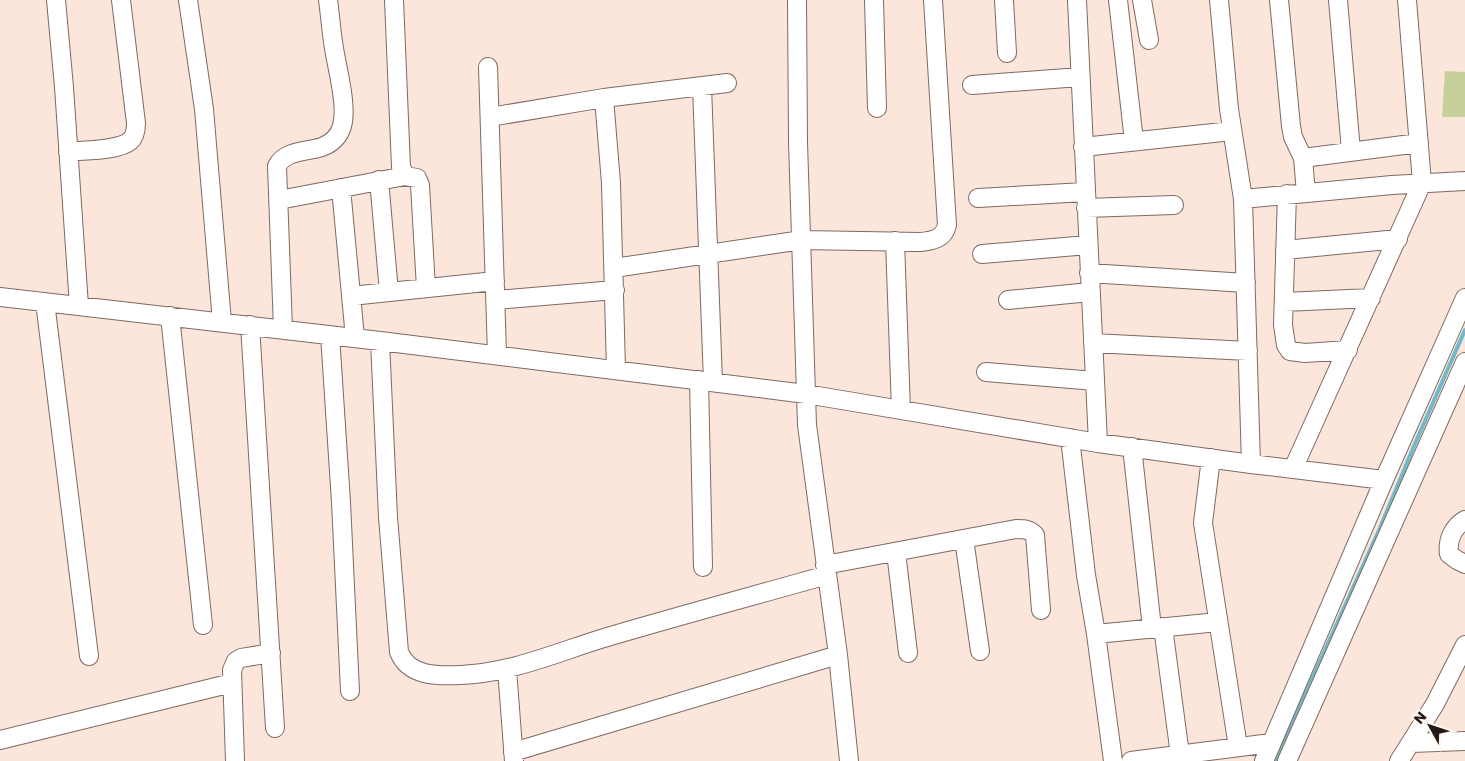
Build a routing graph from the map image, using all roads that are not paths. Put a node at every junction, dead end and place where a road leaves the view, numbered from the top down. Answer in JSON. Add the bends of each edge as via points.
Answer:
{"nodes":[{"id":1,"x":56,"y":0,"type":"edge"},
{"id":2,"x":121,"y":0,"type":"edge"},
{"id":3,"x":188,"y":0,"type":"edge"},
{"id":4,"x":328,"y":0,"type":"edge"},
{"id":5,"x":394,"y":0,"type":"edge"},
{"id":6,"x":797,"y":0,"type":"edge"},
{"id":7,"x":874,"y":0,"type":"edge"},
{"id":8,"x":933,"y":0,"type":"edge"},
{"id":9,"x":1004,"y":0,"type":"edge"},
{"id":10,"x":1077,"y":0,"type":"edge"},
{"id":11,"x":1118,"y":0,"type":"edge"},
{"id":12,"x":1142,"y":0,"type":"edge"},
{"id":13,"x":1219,"y":0,"type":"edge"},
{"id":14,"x":1278,"y":0,"type":"edge"},
{"id":15,"x":1338,"y":0,"type":"edge"},
{"id":16,"x":1406,"y":0,"type":"edge"},
{"id":17,"x":1148,"y":40,"type":"dead end"},
{"id":18,"x":1007,"y":53,"type":"dead end"},
{"id":19,"x":488,"y":67,"type":"dead end"},
{"id":20,"x":1080,"y":77,"type":"junction"},
{"id":21,"x":727,"y":83,"type":"dead end"},
{"id":22,"x":972,"y":85,"type":"dead end"},
{"id":23,"x":702,"y":86,"type":"junction"},
{"id":24,"x":604,"y":98,"type":"junction"},
{"id":25,"x":878,"y":108,"type":"dead end"},
{"id":26,"x":490,"y":117,"type":"junction"},
{"id":27,"x":1232,"y":132,"type":"junction"},
{"id":28,"x":1134,"y":142,"type":"junction"},
{"id":29,"x":1419,"y":143,"type":"junction"},
{"id":30,"x":1083,"y":147,"type":"junction"},
{"id":31,"x":68,"y":152,"type":"junction"},
{"id":32,"x":1351,"y":152,"type":"junction"},
{"id":33,"x":1303,"y":158,"type":"junction"},
{"id":34,"x":405,"y":176,"type":"junction"},
{"id":35,"x":379,"y":180,"type":"junction"},
{"id":36,"x":1465,"y":181,"type":"edge"},
{"id":37,"x":1422,"y":183,"type":"junction"},
{"id":38,"x":341,"y":188,"type":"junction"},
{"id":39,"x":1306,"y":192,"type":"junction"},
{"id":40,"x":1287,"y":194,"type":"junction"},
{"id":41,"x":978,"y":198,"type":"dead end"},
{"id":42,"x":1243,"y":198,"type":"junction"},
{"id":43,"x":279,"y":200,"type":"junction"},
{"id":44,"x":1085,"y":200,"type":"junction"},
{"id":45,"x":1174,"y":205,"type":"dead end"},
{"id":46,"x":1398,"y":239,"type":"junction"},
{"id":47,"x":802,"y":240,"type":"junction"},
{"id":48,"x":895,"y":241,"type":"junction"},
{"id":49,"x":1088,"y":245,"type":"junction"},
{"id":50,"x":1285,"y":250,"type":"junction"},
{"id":51,"x":708,"y":253,"type":"junction"},
{"id":52,"x":982,"y":254,"type":"dead end"},
{"id":53,"x":614,"y":268,"type":"junction"},
{"id":54,"x":1089,"y":273,"type":"junction"},
{"id":55,"x":495,"y":280,"type":"junction"},
{"id":56,"x":1246,"y":284,"type":"junction"},
{"id":57,"x":426,"y":288,"type":"junction"},
{"id":58,"x":614,"y":290,"type":"junction"},
{"id":59,"x":389,"y":292,"type":"junction"},
{"id":60,"x":1090,"y":292,"type":"junction"},
{"id":61,"x":351,"y":296,"type":"junction"},
{"id":62,"x":0,"y":297,"type":"edge"},
{"id":63,"x":1371,"y":298,"type":"junction"},
{"id":64,"x":1465,"y":298,"type":"edge"},
{"id":65,"x":496,"y":300,"type":"junction"},
{"id":66,"x":1008,"y":300,"type":"dead end"},
{"id":67,"x":45,"y":302,"type":"junction"},
{"id":68,"x":1284,"y":302,"type":"junction"},
{"id":69,"x":79,"y":306,"type":"junction"},
{"id":70,"x":170,"y":316,"type":"junction"},
{"id":71,"x":222,"y":322,"type":"junction"},
{"id":72,"x":250,"y":325,"type":"junction"},
{"id":73,"x":283,"y":329,"type":"junction"},
{"id":74,"x":330,"y":335,"type":"junction"},
{"id":75,"x":355,"y":338,"type":"junction"},
{"id":76,"x":380,"y":341,"type":"junction"},
{"id":77,"x":1093,"y":342,"type":"junction"},
{"id":78,"x":1348,"y":350,"type":"junction"},
{"id":79,"x":1248,"y":351,"type":"junction"},
{"id":80,"x":497,"y":355,"type":"junction"},
{"id":81,"x":1465,"y":362,"type":"edge"},
{"id":82,"x":616,"y":370,"type":"junction"},
{"id":83,"x":986,"y":372,"type":"dead end"},
{"id":84,"x":706,"y":381,"type":"junction"},
{"id":85,"x":1095,"y":381,"type":"junction"},
{"id":86,"x":806,"y":394,"type":"junction"},
{"id":87,"x":901,"y":410,"type":"junction"},
{"id":88,"x":1070,"y":438,"type":"junction"},
{"id":89,"x":1098,"y":443,"type":"junction"},
{"id":90,"x":1132,"y":447,"type":"junction"},
{"id":91,"x":1211,"y":458,"type":"junction"},
{"id":92,"x":1251,"y":464,"type":"junction"},
{"id":93,"x":1293,"y":469,"type":"junction"},
{"id":94,"x":1384,"y":480,"type":"junction"},
{"id":95,"x":1465,"y":520,"type":"edge"},
{"id":96,"x":964,"y":539,"type":"junction"},
{"id":97,"x":896,"y":552,"type":"junction"},
{"id":98,"x":1465,"y":564,"type":"edge"},
{"id":99,"x":703,"y":567,"type":"dead end"},
{"id":100,"x":826,"y":570,"type":"junction"},
{"id":101,"x":1041,"y":610,"type":"dead end"},
{"id":102,"x":1218,"y":622,"type":"junction"},
{"id":103,"x":203,"y":625,"type":"dead end"},
{"id":104,"x":1158,"y":628,"type":"junction"},
{"id":105,"x":1096,"y":634,"type":"junction"},
{"id":106,"x":1465,"y":645,"type":"edge"},
{"id":107,"x":980,"y":651,"type":"dead end"},
{"id":108,"x":270,"y":652,"type":"junction"},
{"id":109,"x":908,"y":653,"type":"dead end"},
{"id":110,"x":89,"y":656,"type":"dead end"},
{"id":111,"x":838,"y":656,"type":"junction"},
{"id":112,"x":507,"y":669,"type":"junction"},
{"id":113,"x":232,"y":683,"type":"junction"},
{"id":114,"x":350,"y":691,"type":"dead end"},
{"id":115,"x":275,"y":728,"type":"dead end"},
{"id":116,"x":0,"y":740,"type":"edge"},
{"id":117,"x":1465,"y":741,"type":"edge"},
{"id":118,"x":1271,"y":743,"type":"junction"},
{"id":119,"x":1411,"y":743,"type":"junction"},
{"id":120,"x":1238,"y":748,"type":"junction"},
{"id":121,"x":514,"y":757,"type":"edge"},
{"id":122,"x":1171,"y":758,"type":"edge"},
{"id":123,"x":235,"y":761,"type":"edge"},
{"id":124,"x":849,"y":761,"type":"edge"},
{"id":125,"x":1113,"y":761,"type":"edge"},
{"id":126,"x":1131,"y":761,"type":"edge"},
{"id":127,"x":1264,"y":761,"type":"edge"},
{"id":128,"x":1287,"y":761,"type":"edge"},
{"id":129,"x":1399,"y":761,"type":"edge"}],
"edges":[{"from":1,"to":31,"type":"street"},
{"from":2,"to":31,"type":"street","via":[[135,132],[132,140],[123,145]]},
{"from":3,"to":71,"type":"street","via":[[204,110]]},
{"from":4,"to":43,"type":"street","via":[[342,93],[343,124],[336,139],[330,143],[293,153],[279,161]]},
{"from":5,"to":34,"type":"street","via":[[401,167]]},
{"from":6,"to":47,"type":"street"},
{"from":7,"to":25,"type":"street"},
{"from":8,"to":48,"type":"street","via":[[947,225],[945,232],[936,239]]},
{"from":9,"to":18,"type":"street"},
{"from":10,"to":20,"type":"street"},
{"from":11,"to":28,"type":"street"},
{"from":12,"to":17,"type":"street"},
{"from":13,"to":27,"type":"street"},
{"from":14,"to":33,"type":"street","via":[[1291,126]]},
{"from":15,"to":32,"type":"street"},
{"from":16,"to":29,"type":"street"},
{"from":19,"to":26,"type":"street"},
{"from":20,"to":22,"type":"street"},
{"from":20,"to":30,"type":"street"},
{"from":21,"to":23,"type":"street"},
{"from":23,"to":24,"type":"street"},
{"from":23,"to":51,"type":"street"},
{"from":24,"to":26,"type":"street"},
{"from":24,"to":53,"type":"street"},
{"from":26,"to":55,"type":"street"},
{"from":27,"to":28,"type":"street"},
{"from":27,"to":42,"type":"street"},
{"from":28,"to":30,"type":"street"},
{"from":29,"to":32,"type":"street"},
{"from":29,"to":37,"type":"street"},
{"from":30,"to":44,"type":"street"},
{"from":31,"to":69,"type":"street"},
{"from":32,"to":33,"type":"street"},
{"from":33,"to":39,"type":"street"},
{"from":34,"to":35,"type":"street"},
{"from":34,"to":57,"type":"street","via":[[417,178],[420,186]]},
{"from":35,"to":38,"type":"street"},
{"from":35,"to":59,"type":"street"},
{"from":36,"to":37,"type":"street"},
{"from":37,"to":39,"type":"street"},
{"from":37,"to":46,"type":"street"},
{"from":38,"to":43,"type":"street"},
{"from":38,"to":61,"type":"street"},
{"from":39,"to":40,"type":"street"},
{"from":40,"to":42,"type":"street"},
{"from":40,"to":50,"type":"street"},
{"from":41,"to":44,"type":"street"},
{"from":42,"to":56,"type":"street"},
{"from":43,"to":73,"type":"street"},
{"from":44,"to":45,"type":"street"},
{"from":44,"to":49,"type":"street"},
{"from":46,"to":50,"type":"street"},
{"from":46,"to":63,"type":"street"},
{"from":47,"to":48,"type":"street"},
{"from":47,"to":51,"type":"street"},
{"from":47,"to":86,"type":"street"},
{"from":48,"to":87,"type":"street"},
{"from":49,"to":52,"type":"street"},
{"from":49,"to":54,"type":"street"},
{"from":50,"to":68,"type":"street"},
{"from":51,"to":53,"type":"street"},
{"from":51,"to":84,"type":"street"},
{"from":53,"to":58,"type":"street"},
{"from":54,"to":56,"type":"street"},
{"from":54,"to":60,"type":"street"},
{"from":55,"to":57,"type":"street"},
{"from":55,"to":65,"type":"street"},
{"from":56,"to":79,"type":"street"},
{"from":57,"to":59,"type":"street"},
{"from":58,"to":65,"type":"street"},
{"from":58,"to":82,"type":"street"},
{"from":59,"to":61,"type":"street"},
{"from":60,"to":66,"type":"street"},
{"from":60,"to":77,"type":"street"},
{"from":61,"to":75,"type":"street"},
{"from":62,"to":67,"type":"street"},
{"from":63,"to":68,"type":"street"},
{"from":63,"to":78,"type":"street"},
{"from":64,"to":94,"type":"street"},
{"from":65,"to":80,"type":"street"},
{"from":67,"to":69,"type":"street"},
{"from":67,"to":110,"type":"street"},
{"from":68,"to":78,"type":"street","via":[[1283,325],[1290,351]]},
{"from":69,"to":70,"type":"street"},
{"from":70,"to":71,"type":"street"},
{"from":70,"to":103,"type":"street"},
{"from":71,"to":72,"type":"street"},
{"from":72,"to":73,"type":"street"},
{"from":72,"to":108,"type":"street"},
{"from":73,"to":74,"type":"street"},
{"from":74,"to":75,"type":"street"},
{"from":74,"to":114,"type":"street"},
{"from":75,"to":76,"type":"street"},
{"from":76,"to":80,"type":"street"},
{"from":76,"to":112,"type":"street","via":[[388,517],[402,661],[409,668],[421,672],[462,675]]},
{"from":77,"to":79,"type":"street"},
{"from":77,"to":85,"type":"street"},
{"from":78,"to":93,"type":"street"},
{"from":79,"to":92,"type":"street"},
{"from":80,"to":82,"type":"street"},
{"from":81,"to":128,"type":"street"},
{"from":82,"to":84,"type":"street"},
{"from":83,"to":85,"type":"street"},
{"from":84,"to":86,"type":"street"},
{"from":84,"to":99,"type":"street"},
{"from":85,"to":89,"type":"street"},
{"from":86,"to":87,"type":"street"},
{"from":86,"to":100,"type":"street","via":[[809,452]]},
{"from":87,"to":88,"type":"street"},
{"from":88,"to":89,"type":"street"},
{"from":88,"to":105,"type":"street"},
{"from":89,"to":90,"type":"street"},
{"from":90,"to":91,"type":"street"},
{"from":90,"to":104,"type":"street"},
{"from":91,"to":92,"type":"street"},
{"from":91,"to":102,"type":"street","via":[[1204,523]]},
{"from":92,"to":93,"type":"street"},
{"from":93,"to":94,"type":"street"},
{"from":94,"to":118,"type":"street"},
{"from":95,"to":98,"type":"street","via":[[1458,525],[1448,545],[1449,554]]},
{"from":96,"to":97,"type":"street"},
{"from":96,"to":101,"type":"street","via":[[1016,529],[1035,534]]},
{"from":96,"to":107,"type":"street"},
{"from":97,"to":100,"type":"street"},
{"from":97,"to":109,"type":"street"},
{"from":100,"to":111,"type":"street"},
{"from":100,"to":112,"type":"street"},
{"from":102,"to":104,"type":"street"},
{"from":102,"to":120,"type":"street"},
{"from":104,"to":105,"type":"street"},
{"from":104,"to":122,"type":"street"},
{"from":105,"to":125,"type":"street"},
{"from":106,"to":119,"type":"street"},
{"from":108,"to":113,"type":"street","via":[[237,660],[232,670]]},
{"from":108,"to":115,"type":"street"},
{"from":111,"to":121,"type":"street"},
{"from":111,"to":124,"type":"street"},
{"from":112,"to":121,"type":"street"},
{"from":113,"to":116,"type":"street"},
{"from":113,"to":123,"type":"street"},
{"from":117,"to":119,"type":"street"},
{"from":118,"to":120,"type":"street"},
{"from":118,"to":127,"type":"street"},
{"from":119,"to":129,"type":"street"},
{"from":120,"to":122,"type":"street"},
{"from":122,"to":126,"type":"street"}]}
